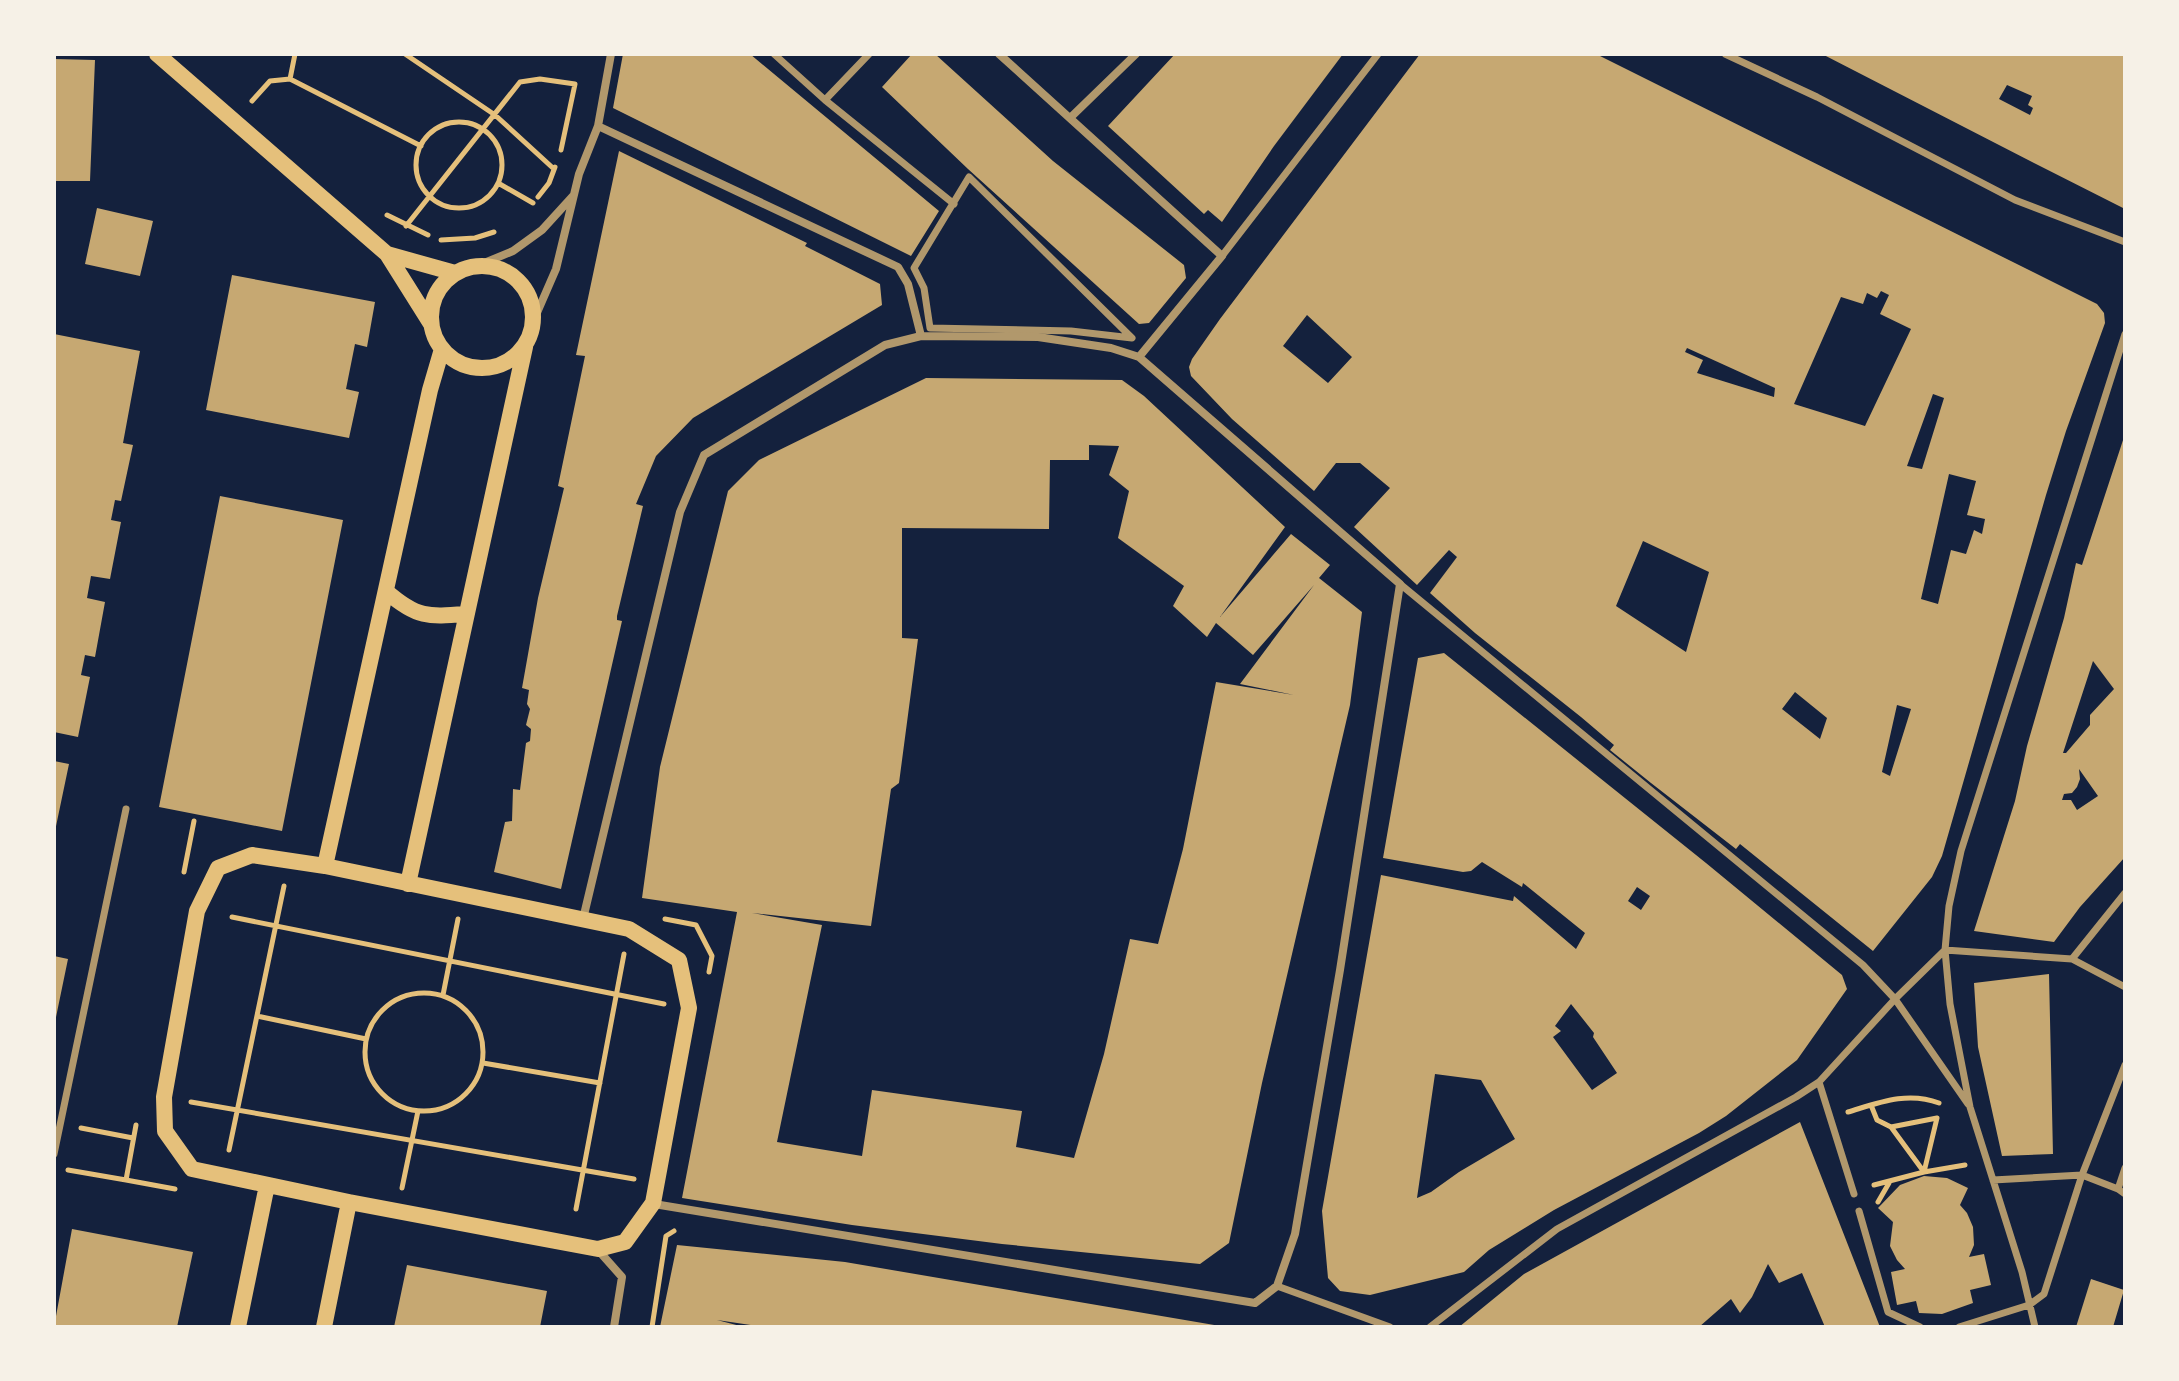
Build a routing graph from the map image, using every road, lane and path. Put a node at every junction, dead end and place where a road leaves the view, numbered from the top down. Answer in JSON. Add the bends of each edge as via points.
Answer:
{"nodes":[{"id":1,"x":157,"y":54,"type":"edge"},
{"id":2,"x":295,"y":54,"type":"edge"},
{"id":3,"x":405,"y":54,"type":"edge"},
{"id":4,"x":611,"y":54,"type":"edge"},
{"id":5,"x":774,"y":54,"type":"edge"},
{"id":6,"x":869,"y":54,"type":"edge"},
{"id":7,"x":999,"y":54,"type":"edge"},
{"id":8,"x":1136,"y":54,"type":"edge"},
{"id":9,"x":1378,"y":54,"type":"edge"},
{"id":10,"x":1725,"y":54,"type":"edge"},
{"id":11,"x":290,"y":79,"type":"junction"},
{"id":12,"x":241,"y":92,"type":"dead end"},
{"id":13,"x":825,"y":100,"type":"junction"},
{"id":14,"x":252,"y":101,"type":"junction"},
{"id":15,"x":264,"y":111,"type":"dead end"},
{"id":16,"x":495,"y":115,"type":"junction"},
{"id":17,"x":1070,"y":118,"type":"junction"},
{"id":18,"x":598,"y":126,"type":"junction"},
{"id":19,"x":483,"y":129,"type":"junction"},
{"id":20,"x":421,"y":146,"type":"junction"},
{"id":21,"x":554,"y":169,"type":"junction"},
{"id":22,"x":498,"y":183,"type":"junction"},
{"id":23,"x":430,"y":195,"type":"junction"},
{"id":24,"x":574,"y":195,"type":"junction"},
{"id":25,"x":533,"y":203,"type":"junction"},
{"id":26,"x":954,"y":204,"type":"junction"},
{"id":27,"x":380,"y":209,"type":"dead end"},
{"id":28,"x":527,"y":210,"type":"dead end"},
{"id":29,"x":406,"y":226,"type":"junction"},
{"id":30,"x":497,"y":231,"type":"dead end"},
{"id":31,"x":2125,"y":242,"type":"edge"},
{"id":32,"x":387,"y":254,"type":"junction"},
{"id":33,"x":1222,"y":256,"type":"junction"},
{"id":34,"x":477,"y":266,"type":"junction"},
{"id":35,"x":455,"y":273,"type":"junction"},
{"id":36,"x":533,"y":322,"type":"junction"},
{"id":37,"x":431,"y":324,"type":"junction"},
{"id":38,"x":2125,"y":334,"type":"edge"},
{"id":39,"x":921,"y":336,"type":"junction"},
{"id":40,"x":525,"y":347,"type":"junction"},
{"id":41,"x":442,"y":349,"type":"junction"},
{"id":42,"x":1139,"y":357,"type":"junction"},
{"id":43,"x":1400,"y":584,"type":"junction"},
{"id":44,"x":387,"y":592,"type":"junction"},
{"id":45,"x":466,"y":614,"type":"junction"},
{"id":46,"x":126,"y":809,"type":"dead end"},
{"id":47,"x":325,"y":866,"type":"junction"},
{"id":48,"x":408,"y":884,"type":"junction"},
{"id":49,"x":285,"y":885,"type":"dead end"},
{"id":50,"x":2125,"y":893,"type":"edge"},
{"id":51,"x":460,"y":910,"type":"dead end"},
{"id":52,"x":232,"y":917,"type":"dead end"},
{"id":53,"x":583,"y":919,"type":"junction"},
{"id":54,"x":276,"y":926,"type":"junction"},
{"id":55,"x":627,"y":942,"type":"dead end"},
{"id":56,"x":1945,"y":950,"type":"junction"},
{"id":57,"x":2072,"y":959,"type":"junction"},
{"id":58,"x":450,"y":961,"type":"junction"},
{"id":59,"x":2125,"y":987,"type":"edge"},
{"id":60,"x":617,"y":994,"type":"junction"},
{"id":61,"x":443,"y":995,"type":"junction"},
{"id":62,"x":1895,"y":999,"type":"junction"},
{"id":63,"x":668,"y":1005,"type":"dead end"},
{"id":64,"x":257,"y":1016,"type":"junction"},
{"id":65,"x":366,"y":1039,"type":"junction"},
{"id":66,"x":483,"y":1063,"type":"junction"},
{"id":67,"x":2125,"y":1065,"type":"edge"},
{"id":68,"x":1819,"y":1082,"type":"junction"},
{"id":69,"x":600,"y":1083,"type":"junction"},
{"id":70,"x":191,"y":1101,"type":"dead end"},
{"id":71,"x":1871,"y":1105,"type":"junction"},
{"id":72,"x":1970,"y":1107,"type":"junction"},
{"id":73,"x":237,"y":1110,"type":"junction"},
{"id":74,"x":418,"y":1111,"type":"junction"},
{"id":75,"x":1830,"y":1117,"type":"junction"},
{"id":76,"x":1937,"y":1118,"type":"junction"},
{"id":77,"x":60,"y":1124,"type":"junction"},
{"id":78,"x":1891,"y":1127,"type":"junction"},
{"id":79,"x":133,"y":1138,"type":"dead end"},
{"id":80,"x":412,"y":1140,"type":"junction"},
{"id":81,"x":228,"y":1152,"type":"dead end"},
{"id":82,"x":54,"y":1154,"type":"edge"},
{"id":83,"x":1968,"y":1164,"type":"dead end"},
{"id":84,"x":54,"y":1168,"type":"edge"},
{"id":85,"x":2125,"y":1168,"type":"edge"},
{"id":86,"x":584,"y":1170,"type":"junction"},
{"id":87,"x":1924,"y":1172,"type":"junction"},
{"id":88,"x":2082,"y":1175,"type":"junction"},
{"id":89,"x":126,"y":1180,"type":"dead end"},
{"id":90,"x":643,"y":1180,"type":"dead end"},
{"id":91,"x":1993,"y":1180,"type":"junction"},
{"id":92,"x":1878,"y":1184,"type":"dead end"},
{"id":93,"x":267,"y":1185,"type":"junction"},
{"id":94,"x":402,"y":1188,"type":"dead end"},
{"id":95,"x":2121,"y":1192,"type":"edge"},
{"id":96,"x":1854,"y":1194,"type":"dead end"},
{"id":97,"x":349,"y":1202,"type":"junction"},
{"id":98,"x":653,"y":1203,"type":"junction"},
{"id":99,"x":576,"y":1209,"type":"dead end"},
{"id":100,"x":1859,"y":1211,"type":"dead end"},
{"id":101,"x":678,"y":1228,"type":"dead end"},
{"id":102,"x":598,"y":1249,"type":"junction"},
{"id":103,"x":1277,"y":1286,"type":"junction"},
{"id":104,"x":2029,"y":1305,"type":"junction"},
{"id":105,"x":238,"y":1327,"type":"edge"},
{"id":106,"x":324,"y":1327,"type":"edge"},
{"id":107,"x":614,"y":1327,"type":"edge"},
{"id":108,"x":652,"y":1327,"type":"edge"},
{"id":109,"x":1390,"y":1327,"type":"edge"},
{"id":110,"x":1430,"y":1327,"type":"edge"},
{"id":111,"x":1920,"y":1327,"type":"edge"},
{"id":112,"x":1959,"y":1327,"type":"edge"},
{"id":113,"x":2035,"y":1327,"type":"edge"}],
"edges":[{"from":1,"to":32,"type":"main road"},
{"from":2,"to":11,"type":"path"},
{"from":3,"to":16,"type":"path"},
{"from":4,"to":18,"type":"street"},
{"from":5,"to":13,"type":"street"},
{"from":6,"to":13,"type":"street"},
{"from":7,"to":17,"type":"street"},
{"from":8,"to":17,"type":"street"},
{"from":9,"to":33,"type":"street"},
{"from":10,"to":31,"type":"street","via":[[2015,200]]},
{"from":11,"to":14,"type":"path","via":[[270,81]]},
{"from":11,"to":20,"type":"path"},
{"from":12,"to":14,"type":"path"},
{"from":13,"to":26,"type":"street"},
{"from":14,"to":15,"type":"path"},
{"from":16,"to":19,"type":"path"},
{"from":16,"to":21,"type":"path"},
{"from":16,"to":21,"type":"path","via":[[520,82],[575,84]]},
{"from":17,"to":33,"type":"street"},
{"from":18,"to":24,"type":"street"},
{"from":18,"to":39,"type":"street","via":[[898,267],[908,284]]},
{"from":19,"to":20,"type":"path","via":[[455,122],[429,134]]},
{"from":19,"to":22,"type":"path","via":[[502,159]]},
{"from":19,"to":23,"type":"path"},
{"from":20,"to":23,"type":"path","via":[[417,172]]},
{"from":21,"to":25,"type":"path"},
{"from":22,"to":23,"type":"path","via":[[473,206],[450,207]]},
{"from":22,"to":25,"type":"path"},
{"from":23,"to":29,"type":"path"},
{"from":24,"to":34,"type":"street","via":[[542,230],[513,251]]},
{"from":24,"to":36,"type":"street","via":[[556,269]]},
{"from":25,"to":28,"type":"path"},
{"from":26,"to":26,"type":"street","via":[[969,177],[1132,338],[930,328],[924,288],[914,268]]},
{"from":27,"to":29,"type":"path"},
{"from":29,"to":30,"type":"path","via":[[438,240]]},
{"from":32,"to":35,"type":"main road"},
{"from":32,"to":37,"type":"main road"},
{"from":33,"to":42,"type":"street"},
{"from":34,"to":35,"type":"main road"},
{"from":34,"to":36,"type":"main road","via":[[492,266],[519,280],[533,307]]},
{"from":35,"to":37,"type":"main road","via":[[436,295]]},
{"from":36,"to":40,"type":"main road"},
{"from":37,"to":41,"type":"main road"},
{"from":38,"to":56,"type":"street","via":[[1961,851]]},
{"from":39,"to":42,"type":"street","via":[[1038,337]]},
{"from":39,"to":53,"type":"street","via":[[885,345],[704,455],[680,512]]},
{"from":40,"to":41,"type":"main road","via":[[514,358],[484,369],[461,363]]},
{"from":40,"to":45,"type":"main road"},
{"from":41,"to":44,"type":"main road"},
{"from":42,"to":43,"type":"street"},
{"from":43,"to":62,"type":"street","via":[[1863,965]]},
{"from":43,"to":103,"type":"street","via":[[1295,1234]]},
{"from":44,"to":45,"type":"main road","via":[[422,614]]},
{"from":44,"to":47,"type":"main road"},
{"from":45,"to":48,"type":"main road"},
{"from":46,"to":77,"type":"street"},
{"from":47,"to":48,"type":"main road"},
{"from":47,"to":93,"type":"main road","via":[[252,855],[218,868],[197,911],[164,1097],[165,1131],[192,1169]]},
{"from":48,"to":53,"type":"main road"},
{"from":49,"to":54,"type":"path"},
{"from":50,"to":57,"type":"street"},
{"from":51,"to":58,"type":"path"},
{"from":52,"to":54,"type":"path"},
{"from":53,"to":98,"type":"main road","via":[[629,929],[679,960],[689,1008]]},
{"from":54,"to":58,"type":"path"},
{"from":54,"to":64,"type":"path"},
{"from":55,"to":60,"type":"path"},
{"from":56,"to":57,"type":"street"},
{"from":56,"to":62,"type":"street"},
{"from":56,"to":72,"type":"street"},
{"from":57,"to":59,"type":"street"},
{"from":58,"to":60,"type":"path"},
{"from":58,"to":61,"type":"path"},
{"from":60,"to":63,"type":"path"},
{"from":60,"to":69,"type":"path"},
{"from":61,"to":65,"type":"path","via":[[428,992],[396,999],[377,1016]]},
{"from":61,"to":66,"type":"path","via":[[476,1022]]},
{"from":62,"to":68,"type":"street"},
{"from":62,"to":72,"type":"street"},
{"from":64,"to":65,"type":"path"},
{"from":64,"to":73,"type":"path"},
{"from":65,"to":74,"type":"path","via":[[366,1064],[376,1087],[387,1099]]},
{"from":66,"to":69,"type":"path"},
{"from":66,"to":74,"type":"path","via":[[477,1080],[452,1105]]},
{"from":67,"to":88,"type":"street"},
{"from":68,"to":75,"type":"street"},
{"from":68,"to":110,"type":"street","via":[[1557,1229]]},
{"from":69,"to":86,"type":"path"},
{"from":70,"to":73,"type":"path"},
{"from":71,"to":75,"type":"path"},
{"from":71,"to":76,"type":"path","via":[[1895,1097],[1929,1099],[1947,1106]]},
{"from":71,"to":78,"type":"path","via":[[1877,1120]]},
{"from":72,"to":91,"type":"street"},
{"from":73,"to":80,"type":"path"},
{"from":73,"to":81,"type":"path"},
{"from":74,"to":80,"type":"path"},
{"from":75,"to":96,"type":"street"},
{"from":76,"to":78,"type":"path"},
{"from":76,"to":87,"type":"path"},
{"from":77,"to":79,"type":"path"},
{"from":77,"to":82,"type":"street"},
{"from":78,"to":87,"type":"path"},
{"from":80,"to":86,"type":"path"},
{"from":80,"to":94,"type":"path"},
{"from":83,"to":87,"type":"path"},
{"from":84,"to":89,"type":"path"},
{"from":85,"to":95,"type":"street"},
{"from":86,"to":90,"type":"path"},
{"from":86,"to":99,"type":"path"},
{"from":87,"to":92,"type":"path"},
{"from":88,"to":91,"type":"street"},
{"from":88,"to":95,"type":"street"},
{"from":88,"to":104,"type":"street","via":[[2044,1294]]},
{"from":91,"to":104,"type":"street"},
{"from":93,"to":97,"type":"main road"},
{"from":93,"to":105,"type":"main road"},
{"from":97,"to":102,"type":"main road"},
{"from":97,"to":106,"type":"main road"},
{"from":98,"to":102,"type":"main road","via":[[625,1242]]},
{"from":98,"to":103,"type":"street","via":[[1255,1303]]},
{"from":100,"to":111,"type":"street","via":[[1888,1312]]},
{"from":101,"to":108,"type":"path","via":[[666,1236]]},
{"from":102,"to":107,"type":"street","via":[[622,1277]]},
{"from":103,"to":109,"type":"street"},
{"from":104,"to":112,"type":"street"},
{"from":104,"to":113,"type":"street"}]}
